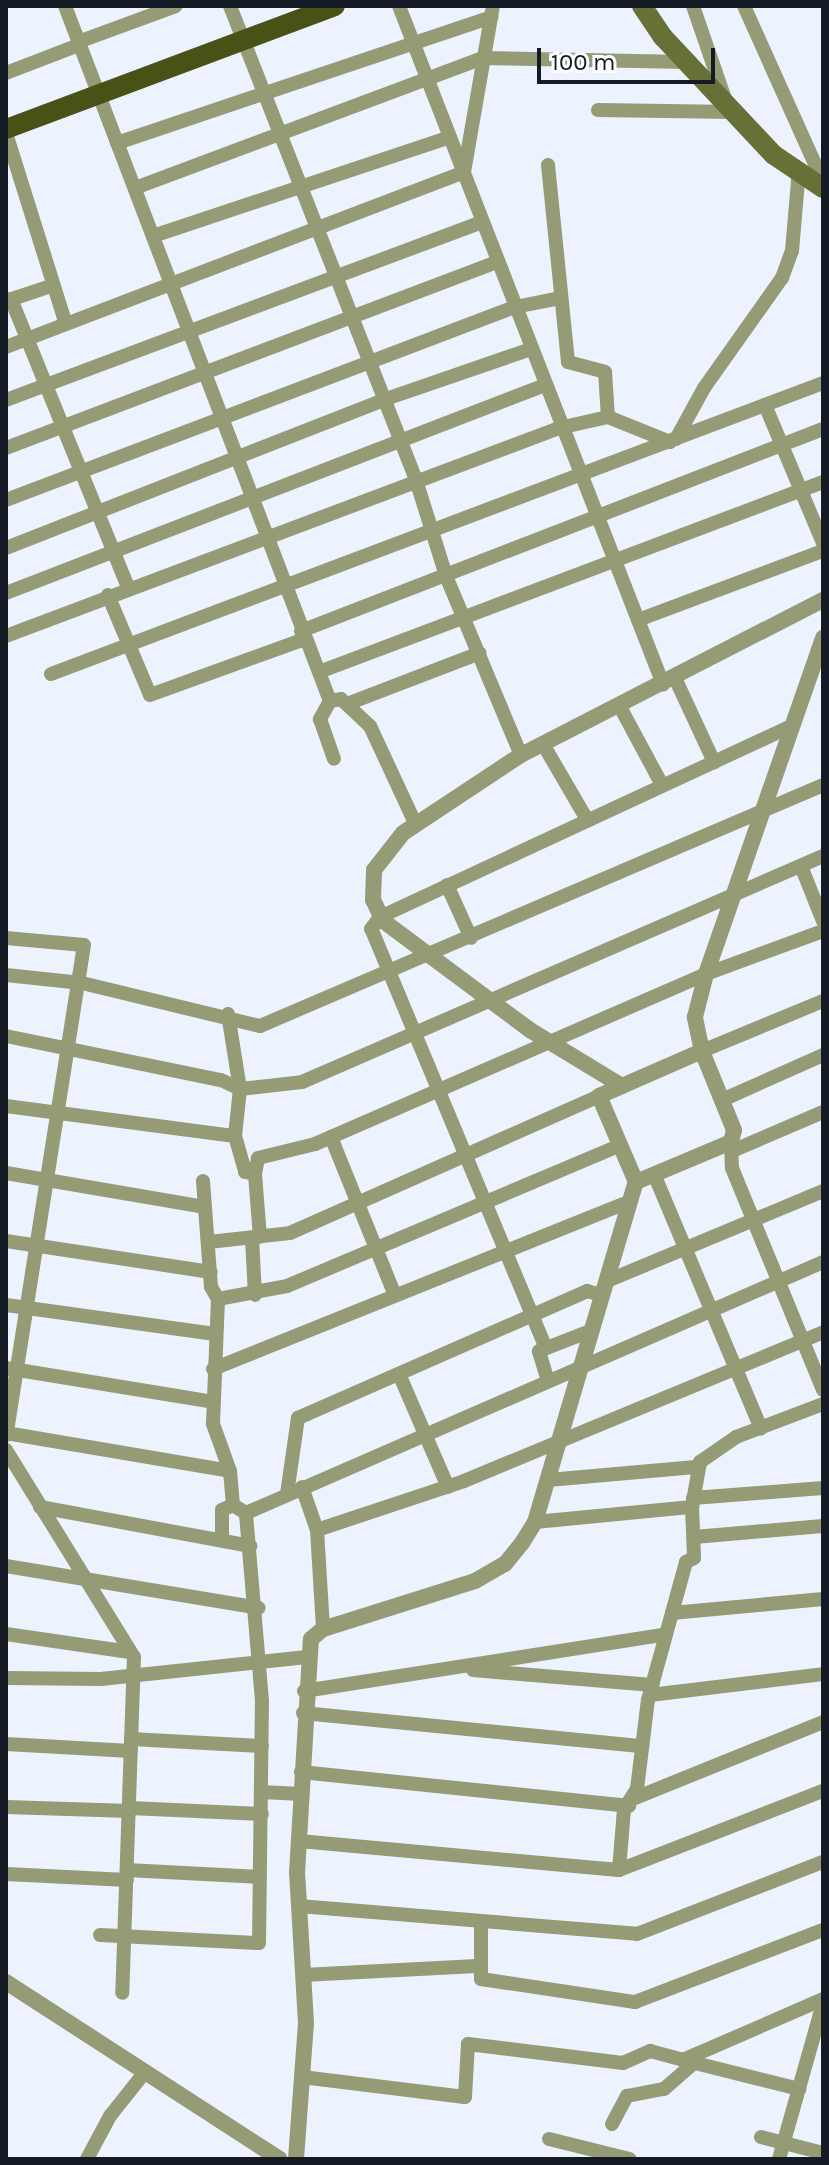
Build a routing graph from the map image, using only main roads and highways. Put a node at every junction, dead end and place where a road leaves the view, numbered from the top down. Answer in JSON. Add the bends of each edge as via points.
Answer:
{"nodes":[{"id":1,"x":335,"y":6,"type":"edge"},
{"id":2,"x":642,"y":6,"type":"edge"},
{"id":3,"x":6,"y":131,"type":"edge"},
{"id":4,"x":823,"y":188,"type":"edge"}],
"edges":[{"from":1,"to":3,"type":"main road"},
{"from":2,"to":4,"type":"main road","via":[[686,62],[774,155]]}]}
